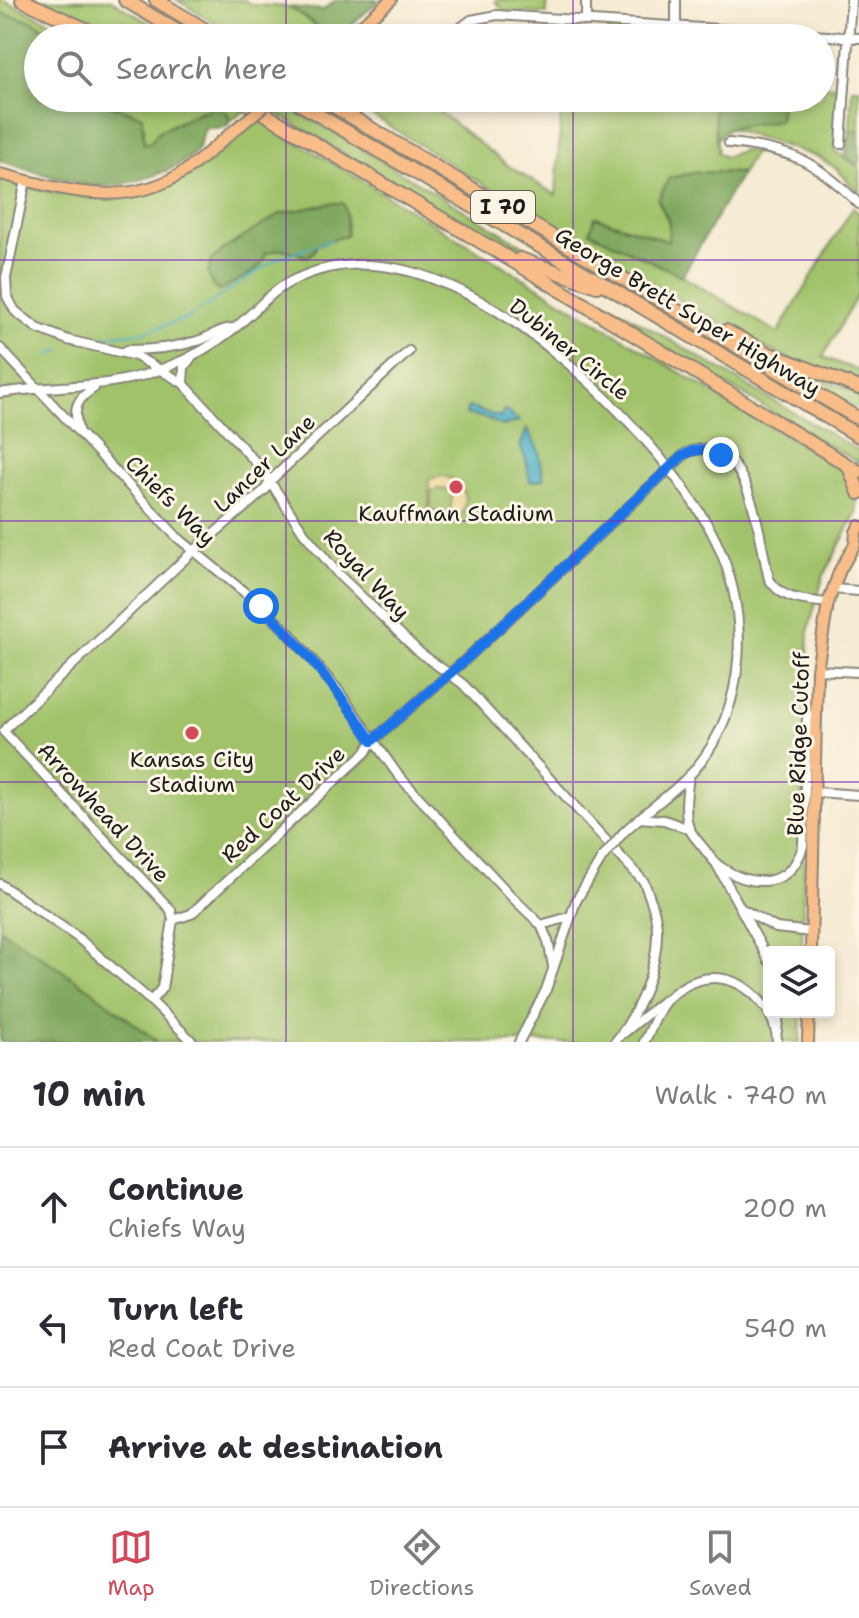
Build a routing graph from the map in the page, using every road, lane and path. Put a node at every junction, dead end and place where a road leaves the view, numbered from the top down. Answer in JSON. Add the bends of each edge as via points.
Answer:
{"nodes":[{"id":1,"x":22,"y":0,"type":"edge"},
{"id":2,"x":125,"y":0,"type":"edge"},
{"id":3,"x":391,"y":0,"type":"edge"},
{"id":4,"x":586,"y":0,"type":"edge"},
{"id":5,"x":676,"y":0,"type":"edge"},
{"id":6,"x":851,"y":0,"type":"edge"},
{"id":7,"x":158,"y":1,"type":"edge"},
{"id":8,"x":586,"y":21,"type":"junction"},
{"id":9,"x":74,"y":24,"type":"edge"},
{"id":10,"x":165,"y":24,"type":"edge"},
{"id":11,"x":196,"y":24,"type":"edge"},
{"id":12,"x":363,"y":24,"type":"edge"},
{"id":13,"x":466,"y":24,"type":"edge"},
{"id":14,"x":640,"y":24,"type":"edge"},
{"id":15,"x":676,"y":24,"type":"edge"},
{"id":16,"x":854,"y":38,"type":"edge"},
{"id":17,"x":256,"y":112,"type":"edge"},
{"id":18,"x":262,"y":112,"type":"edge"},
{"id":19,"x":314,"y":112,"type":"edge"},
{"id":20,"x":343,"y":112,"type":"edge"},
{"id":21,"x":729,"y":143,"type":"dead end"},
{"id":22,"x":841,"y":144,"type":"dead end"},
{"id":23,"x":0,"y":174,"type":"edge"},
{"id":24,"x":26,"y":180,"type":"junction"},
{"id":25,"x":859,"y":204,"type":"edge"},
{"id":26,"x":498,"y":252,"type":"junction"},
{"id":27,"x":615,"y":291,"type":"junction"},
{"id":28,"x":685,"y":316,"type":"junction"},
{"id":29,"x":235,"y":327,"type":"junction"},
{"id":30,"x":0,"y":348,"type":"edge"},
{"id":31,"x":114,"y":350,"type":"junction"},
{"id":32,"x":199,"y":351,"type":"junction"},
{"id":33,"x":409,"y":351,"type":"dead end"},
{"id":34,"x":161,"y":370,"type":"junction"},
{"id":35,"x":183,"y":383,"type":"junction"},
{"id":36,"x":98,"y":385,"type":"junction"},
{"id":37,"x":859,"y":388,"type":"edge"},
{"id":38,"x":41,"y":390,"type":"junction"},
{"id":39,"x":0,"y":393,"type":"edge"},
{"id":40,"x":859,"y":419,"type":"edge"},
{"id":41,"x":78,"y":430,"type":"junction"},
{"id":42,"x":859,"y":436,"type":"edge"},
{"id":43,"x":854,"y":469,"type":"edge"},
{"id":44,"x":269,"y":482,"type":"junction"},
{"id":45,"x":859,"y":493,"type":"edge"},
{"id":46,"x":859,"y":526,"type":"edge"},
{"id":47,"x":857,"y":543,"type":"edge"},
{"id":48,"x":196,"y":552,"type":"junction"},
{"id":49,"x":833,"y":589,"type":"junction"},
{"id":50,"x":859,"y":591,"type":"edge"},
{"id":51,"x":828,"y":603,"type":"junction"},
{"id":52,"x":817,"y":670,"type":"junction"},
{"id":53,"x":859,"y":672,"type":"edge"},
{"id":54,"x":447,"y":674,"type":"junction"},
{"id":55,"x":817,"y":711,"type":"junction"},
{"id":56,"x":2,"y":732,"type":"edge"},
{"id":57,"x":372,"y":741,"type":"junction"},
{"id":58,"x":689,"y":776,"type":"junction"},
{"id":59,"x":816,"y":792,"type":"junction"},
{"id":60,"x":859,"y":795,"type":"edge"},
{"id":61,"x":639,"y":818,"type":"junction"},
{"id":62,"x":689,"y":829,"type":"junction"},
{"id":63,"x":717,"y":864,"type":"junction"},
{"id":64,"x":0,"y":884,"type":"edge"},
{"id":65,"x":743,"y":910,"type":"junction"},
{"id":66,"x":569,"y":917,"type":"junction"},
{"id":67,"x":173,"y":920,"type":"junction"},
{"id":68,"x":541,"y":925,"type":"junction"},
{"id":69,"x":811,"y":932,"type":"junction"},
{"id":70,"x":811,"y":946,"type":"edge"},
{"id":71,"x":763,"y":949,"type":"edge"},
{"id":72,"x":553,"y":970,"type":"junction"},
{"id":73,"x":670,"y":995,"type":"junction"},
{"id":74,"x":151,"y":1001,"type":"junction"},
{"id":75,"x":779,"y":1018,"type":"edge"},
{"id":76,"x":809,"y":1018,"type":"edge"},
{"id":77,"x":777,"y":1039,"type":"edge"},
{"id":78,"x":617,"y":1040,"type":"edge"},
{"id":79,"x":193,"y":1042,"type":"edge"},
{"id":80,"x":519,"y":1042,"type":"edge"},
{"id":81,"x":644,"y":1042,"type":"edge"},
{"id":82,"x":808,"y":1042,"type":"edge"}],
"edges":[{"from":1,"to":9,"type":"highway"},
{"from":2,"to":10,"type":"highway"},
{"from":3,"to":12,"type":"main road"},
{"from":4,"to":8,"type":"street"},
{"from":5,"to":15,"type":"street"},
{"from":6,"to":16,"type":"street"},
{"from":7,"to":11,"type":"highway"},
{"from":8,"to":13,"type":"street","via":[[497,15]]},
{"from":8,"to":14,"type":"street"},
{"from":16,"to":22,"type":"street"},
{"from":17,"to":24,"type":"main road","bridge":true,"via":[[186,170],[138,191],[79,193]]},
{"from":18,"to":26,"type":"highway"},
{"from":19,"to":27,"type":"highway","name":"George Brett Super Highway","number":"I 70"},
{"from":20,"to":28,"type":"highway","name":"George Brett Super Highway","number":"I 70"},
{"from":21,"to":25,"type":"street","via":[[765,146],[809,162]]},
{"from":23,"to":24,"type":"main road"},
{"from":24,"to":31,"type":"street","name":"Royal Way","via":[[6,278],[11,304],[37,328]]},
{"from":26,"to":27,"type":"highway"},
{"from":26,"to":43,"type":"highway"},
{"from":27,"to":42,"type":"highway","name":"George Brett Super Highway","number":"I 70"},
{"from":28,"to":37,"type":"highway"},
{"from":28,"to":40,"type":"highway","name":"George Brett Super Highway","number":"I 70"},
{"from":29,"to":31,"type":"street","via":[[175,348]]},
{"from":29,"to":32,"type":"street","name":"Dubiner Circle"},
{"from":29,"to":58,"type":"street","name":"Dubiner Circle","bridge":true,"via":[[281,287],[319,270],[369,264],[412,270],[461,291],[533,337],[604,395],[677,479],[718,544],[732,591],[739,640],[736,681],[722,725]]},
{"from":30,"to":38,"type":"street","name":"Chiefs Way"},
{"from":31,"to":34,"type":"street","name":"Royal Way"},
{"from":32,"to":34,"type":"street","name":"Dubiner Circle"},
{"from":32,"to":35,"type":"street","via":[[184,367]]},
{"from":33,"to":44,"type":"street","name":"Lancer Lane"},
{"from":34,"to":35,"type":"street","name":"Royal Way"},
{"from":34,"to":36,"type":"street","name":"Dubiner Circle"},
{"from":35,"to":44,"type":"street","name":"Royal Way"},
{"from":36,"to":38,"type":"street","name":"Dubiner Circle"},
{"from":36,"to":41,"type":"street","via":[[76,404]]},
{"from":38,"to":39,"type":"street","name":"Dubiner Circle"},
{"from":38,"to":41,"type":"street","name":"Chiefs Way"},
{"from":41,"to":48,"type":"street","name":"Chiefs Way"},
{"from":43,"to":45,"type":"highway"},
{"from":44,"to":48,"type":"street","name":"Lancer Lane"},
{"from":44,"to":54,"type":"street","name":"Royal Way","via":[[360,598]]},
{"from":46,"to":47,"type":"main road","name":"Blue Ridge Cutoff"},
{"from":47,"to":49,"type":"main road","name":"Blue Ridge Cutoff"},
{"from":48,"to":56,"type":"street","name":"Lancer Lane"},
{"from":48,"to":57,"type":"street","name":"Chiefs Way","via":[[294,639]]},
{"from":49,"to":50,"type":"street"},
{"from":49,"to":51,"type":"main road","name":"Blue Ridge Cutoff"},
{"from":51,"to":52,"type":"main road","name":"Blue Ridge Cutoff"},
{"from":51,"to":54,"type":"street","name":"Red Coat Drive","via":[[788,597],[776,589],[744,480],[721,455],[696,450],[681,457]]},
{"from":52,"to":53,"type":"street"},
{"from":52,"to":55,"type":"main road","name":"Blue Ridge Cutoff"},
{"from":54,"to":57,"type":"street","name":"Red Coat Drive"},
{"from":54,"to":78,"type":"street","name":"Royal Way","via":[[463,684],[644,882],[657,931],[654,954],[647,982]]},
{"from":55,"to":59,"type":"main road","name":"Blue Ridge Cutoff"},
{"from":55,"to":63,"type":"street","via":[[807,718],[803,846],[796,862],[767,882],[741,877]]},
{"from":56,"to":67,"type":"street","name":"Arrowhead Drive","via":[[171,910]]},
{"from":57,"to":67,"type":"street","name":"Red Coat Drive","via":[[191,914]]},
{"from":57,"to":68,"type":"street","name":"Chiefs Way"},
{"from":58,"to":61,"type":"street","name":"Dubiner Circle"},
{"from":58,"to":62,"type":"street"},
{"from":59,"to":60,"type":"street"},
{"from":59,"to":69,"type":"main road","name":"Blue Ridge Cutoff"},
{"from":61,"to":62,"type":"street"},
{"from":61,"to":66,"type":"street","name":"Dubiner Circle","bridge":true,"via":[[602,858]]},
{"from":62,"to":63,"type":"street"},
{"from":63,"to":65,"type":"street"},
{"from":64,"to":74,"type":"street","via":[[77,937]]},
{"from":65,"to":69,"type":"street","via":[[776,928]]},
{"from":65,"to":71,"type":"street"},
{"from":66,"to":68,"type":"street"},
{"from":66,"to":72,"type":"street","name":"Dubiner Circle"},
{"from":67,"to":74,"type":"street","via":[[162,988]]},
{"from":68,"to":72,"type":"street"},
{"from":69,"to":70,"type":"main road","name":"Blue Ridge Cutoff"},
{"from":72,"to":80,"type":"street","name":"Dubiner Circle"},
{"from":73,"to":77,"type":"street","via":[[699,980],[732,980],[758,997]]},
{"from":73,"to":78,"type":"street"},
{"from":73,"to":81,"type":"street"},
{"from":74,"to":79,"type":"street"},
{"from":75,"to":77,"type":"street"},
{"from":76,"to":82,"type":"main road"}]}
